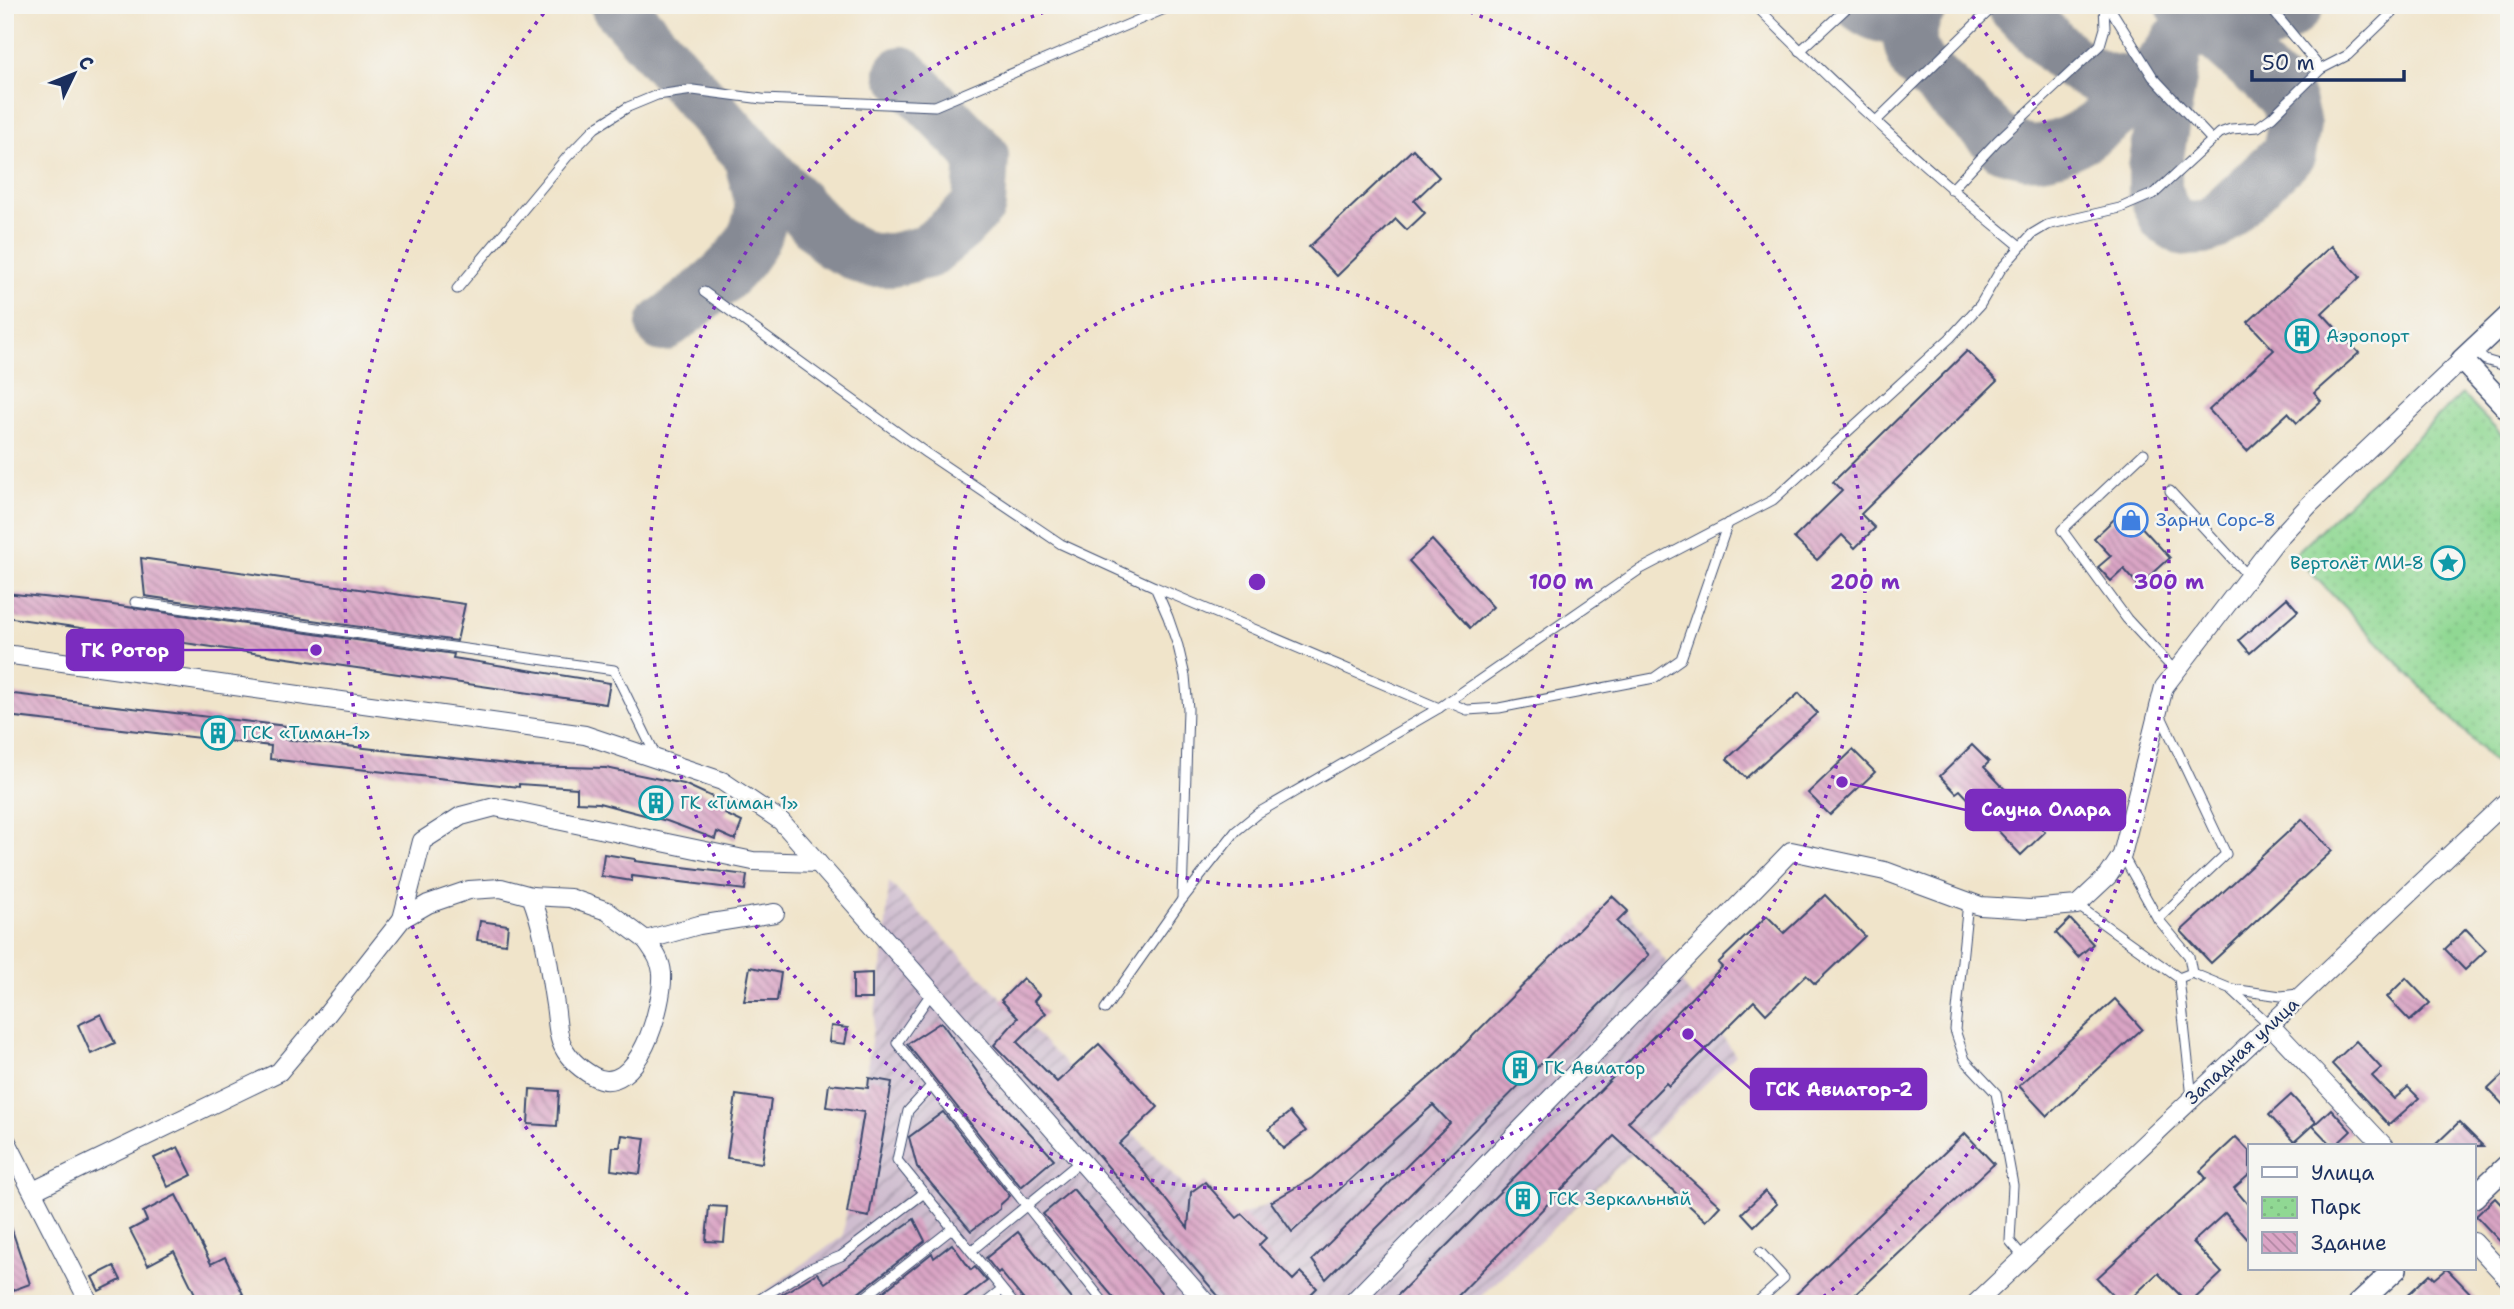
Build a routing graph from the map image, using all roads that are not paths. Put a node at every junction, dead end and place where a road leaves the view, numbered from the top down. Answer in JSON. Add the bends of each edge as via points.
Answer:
{"nodes":[{"id":1,"x":1174,"y":5,"type":"edge"},
{"id":2,"x":1755,"y":5,"type":"edge"},
{"id":3,"x":1850,"y":5,"type":"edge"},
{"id":4,"x":1995,"y":5,"type":"edge"},
{"id":5,"x":2106,"y":5,"type":"edge"},
{"id":6,"x":2269,"y":5,"type":"edge"},
{"id":7,"x":2400,"y":5,"type":"edge"},
{"id":8,"x":1800,"y":51,"type":"junction"},
{"id":9,"x":2321,"y":69,"type":"junction"},
{"id":10,"x":1876,"y":121,"type":"junction"},
{"id":11,"x":2211,"y":139,"type":"junction"},
{"id":12,"x":1951,"y":190,"type":"junction"},
{"id":13,"x":2020,"y":246,"type":"junction"},
{"id":14,"x":457,"y":289,"type":"dead end"},
{"id":15,"x":704,"y":292,"type":"dead end"},
{"id":16,"x":2509,"y":316,"type":"edge"},
{"id":17,"x":2468,"y":354,"type":"junction"},
{"id":18,"x":2509,"y":367,"type":"edge"},
{"id":19,"x":2509,"y":410,"type":"edge"},
{"id":20,"x":2144,"y":453,"type":"dead end"},
{"id":21,"x":2170,"y":491,"type":"dead end"},
{"id":22,"x":1728,"y":523,"type":"junction"},
{"id":23,"x":2249,"y":577,"type":"junction"},
{"id":24,"x":1155,"y":587,"type":"junction"},
{"id":25,"x":135,"y":601,"type":"dead end"},
{"id":26,"x":5,"y":654,"type":"edge"},
{"id":27,"x":2176,"y":673,"type":"junction"},
{"id":28,"x":1448,"y":702,"type":"junction"},
{"id":29,"x":1439,"y":708,"type":"junction"},
{"id":30,"x":2158,"y":709,"type":"junction"},
{"id":31,"x":657,"y":760,"type":"junction"},
{"id":32,"x":2509,"y":799,"type":"edge"},
{"id":33,"x":2122,"y":855,"type":"junction"},
{"id":34,"x":818,"y":863,"type":"junction"},
{"id":35,"x":531,"y":896,"type":"junction"},
{"id":36,"x":1181,"y":901,"type":"junction"},
{"id":37,"x":1968,"y":902,"type":"junction"},
{"id":38,"x":2077,"y":905,"type":"junction"},
{"id":39,"x":775,"y":913,"type":"dead end"},
{"id":40,"x":402,"y":919,"type":"junction"},
{"id":41,"x":2158,"y":919,"type":"junction"},
{"id":42,"x":646,"y":940,"type":"junction"},
{"id":43,"x":2192,"y":973,"type":"junction"},
{"id":44,"x":2179,"y":978,"type":"junction"},
{"id":45,"x":2231,"y":989,"type":"junction"},
{"id":46,"x":932,"y":992,"type":"junction"},
{"id":47,"x":2303,"y":993,"type":"junction"},
{"id":48,"x":1105,"y":1009,"type":"dead end"},
{"id":49,"x":2270,"y":1025,"type":"junction"},
{"id":50,"x":931,"y":1086,"type":"junction"},
{"id":51,"x":2192,"y":1098,"type":"junction"},
{"id":52,"x":5,"y":1138,"type":"edge"},
{"id":53,"x":2382,"y":1144,"type":"edge"},
{"id":54,"x":1081,"y":1161,"type":"junction"},
{"id":55,"x":2509,"y":1164,"type":"edge"},
{"id":56,"x":33,"y":1191,"type":"junction"},
{"id":57,"x":924,"y":1193,"type":"junction"},
{"id":58,"x":2476,"y":1195,"type":"edge"},
{"id":59,"x":1027,"y":1206,"type":"junction"},
{"id":60,"x":953,"y":1228,"type":"junction"},
{"id":61,"x":2476,"y":1244,"type":"edge"},
{"id":62,"x":971,"y":1251,"type":"junction"},
{"id":63,"x":1760,"y":1252,"type":"dead end"},
{"id":64,"x":2024,"y":1258,"type":"junction"},
{"id":65,"x":2395,"y":1270,"type":"edge"},
{"id":66,"x":2509,"y":1280,"type":"edge"},
{"id":67,"x":1002,"y":1290,"type":"junction"},
{"id":68,"x":90,"y":1304,"type":"edge"},
{"id":69,"x":752,"y":1304,"type":"edge"},
{"id":70,"x":856,"y":1304,"type":"edge"},
{"id":71,"x":984,"y":1304,"type":"edge"},
{"id":72,"x":1014,"y":1304,"type":"edge"},
{"id":73,"x":1105,"y":1304,"type":"edge"},
{"id":74,"x":1207,"y":1304,"type":"edge"},
{"id":75,"x":1351,"y":1304,"type":"edge"},
{"id":76,"x":1755,"y":1304,"type":"edge"},
{"id":77,"x":1975,"y":1304,"type":"edge"},
{"id":78,"x":2358,"y":1304,"type":"edge"}],
"edges":[{"from":1,"to":14,"type":"lane","via":[[935,106],[762,99],[692,90],[657,95],[595,128]]},
{"from":2,"to":8,"type":"lane"},
{"from":3,"to":8,"type":"lane"},
{"from":4,"to":10,"type":"lane"},
{"from":5,"to":11,"type":"lane","via":[[2153,76]]},
{"from":5,"to":12,"type":"lane","via":[[2100,45]]},
{"from":6,"to":9,"type":"lane"},
{"from":7,"to":9,"type":"lane","via":[[2348,55]]},
{"from":8,"to":10,"type":"lane"},
{"from":9,"to":11,"type":"lane","via":[[2258,127],[2231,129]]},
{"from":10,"to":12,"type":"lane"},
{"from":11,"to":13,"type":"lane","via":[[2155,193],[2120,208],[2047,225]]},
{"from":12,"to":13,"type":"lane"},
{"from":13,"to":22,"type":"lane","via":[[1980,305],[1950,338],[1791,485]]},
{"from":15,"to":24,"type":"lane","via":[[926,453],[1061,544]]},
{"from":16,"to":17,"type":"street"},
{"from":17,"to":18,"type":"lane"},
{"from":17,"to":19,"type":"street"},
{"from":17,"to":23,"type":"street","via":[[2310,504]]},
{"from":20,"to":27,"type":"lane","via":[[2062,530],[2127,619]]},
{"from":21,"to":23,"type":"lane"},
{"from":22,"to":28,"type":"lane","via":[[1639,570]]},
{"from":22,"to":28,"type":"lane","via":[[1681,659],[1654,678],[1499,708],[1467,710]]},
{"from":23,"to":27,"type":"street"},
{"from":24,"to":29,"type":"lane"},
{"from":24,"to":36,"type":"lane","via":[[1178,646],[1188,709]]},
{"from":25,"to":31,"type":"lane","via":[[614,670]]},
{"from":26,"to":31,"type":"street","via":[[585,736]]},
{"from":27,"to":30,"type":"street","via":[[2164,687]]},
{"from":28,"to":29,"type":"lane"},
{"from":29,"to":36,"type":"lane","via":[[1258,813],[1236,831]]},
{"from":30,"to":33,"type":"street"},
{"from":30,"to":41,"type":"lane","via":[[2226,854]]},
{"from":31,"to":34,"type":"street","via":[[722,782],[781,821]]},
{"from":32,"to":47,"type":"street","name":"Западная улица"},
{"from":33,"to":38,"type":"street","via":[[2108,876]]},
{"from":33,"to":41,"type":"lane"},
{"from":34,"to":40,"type":"street","via":[[753,861],[495,807],[461,816],[422,841]]},
{"from":34,"to":46,"type":"street"},
{"from":35,"to":40,"type":"street","via":[[501,888],[469,890]]},
{"from":35,"to":42,"type":"street","via":[[570,898],[607,911]]},
{"from":35,"to":42,"type":"street","via":[[541,921],[561,1043],[576,1066],[600,1080],[622,1077],[637,1062],[660,1005],[659,959]]},
{"from":36,"to":48,"type":"lane"},
{"from":37,"to":38,"type":"street","via":[[2030,909]]},
{"from":37,"to":64,"type":"lane","via":[[1955,1030],[1965,1060],[1996,1093],[2013,1185],[2010,1241]]},
{"from":37,"to":75,"type":"street","via":[[1885,871],[1791,851]]},
{"from":38,"to":44,"type":"lane"},
{"from":39,"to":42,"type":"street","via":[[699,925]]},
{"from":40,"to":56,"type":"street","via":[[279,1072]]},
{"from":41,"to":43,"type":"lane","via":[[2189,956]]},
{"from":43,"to":44,"type":"lane"},
{"from":43,"to":45,"type":"lane"},
{"from":44,"to":51,"type":"lane"},
{"from":45,"to":47,"type":"lane","via":[[2281,996]]},
{"from":45,"to":49,"type":"lane"},
{"from":46,"to":50,"type":"lane","via":[[897,1043]]},
{"from":46,"to":54,"type":"street"},
{"from":47,"to":49,"type":"street","name":"Западная улица"},
{"from":49,"to":51,"type":"street","name":"Западная улица"},
{"from":49,"to":53,"type":"street"},
{"from":50,"to":57,"type":"lane","via":[[908,1111],[897,1160]]},
{"from":50,"to":59,"type":"lane"},
{"from":51,"to":64,"type":"street","name":"Западная улица"},
{"from":52,"to":56,"type":"street"},
{"from":54,"to":59,"type":"lane"},
{"from":54,"to":74,"type":"street"},
{"from":55,"to":58,"type":"street"},
{"from":56,"to":68,"type":"street"},
{"from":57,"to":60,"type":"lane"},
{"from":57,"to":69,"type":"lane","via":[[841,1256],[808,1269]]},
{"from":59,"to":62,"type":"lane"},
{"from":59,"to":73,"type":"lane"},
{"from":60,"to":62,"type":"lane"},
{"from":60,"to":70,"type":"lane"},
{"from":61,"to":66,"type":"street"},
{"from":62,"to":67,"type":"lane"},
{"from":63,"to":76,"type":"lane","via":[[1784,1278]]},
{"from":64,"to":77,"type":"street","name":"Западная улица"},
{"from":65,"to":78,"type":"street"},
{"from":67,"to":71,"type":"lane"},
{"from":67,"to":72,"type":"lane"}]}
